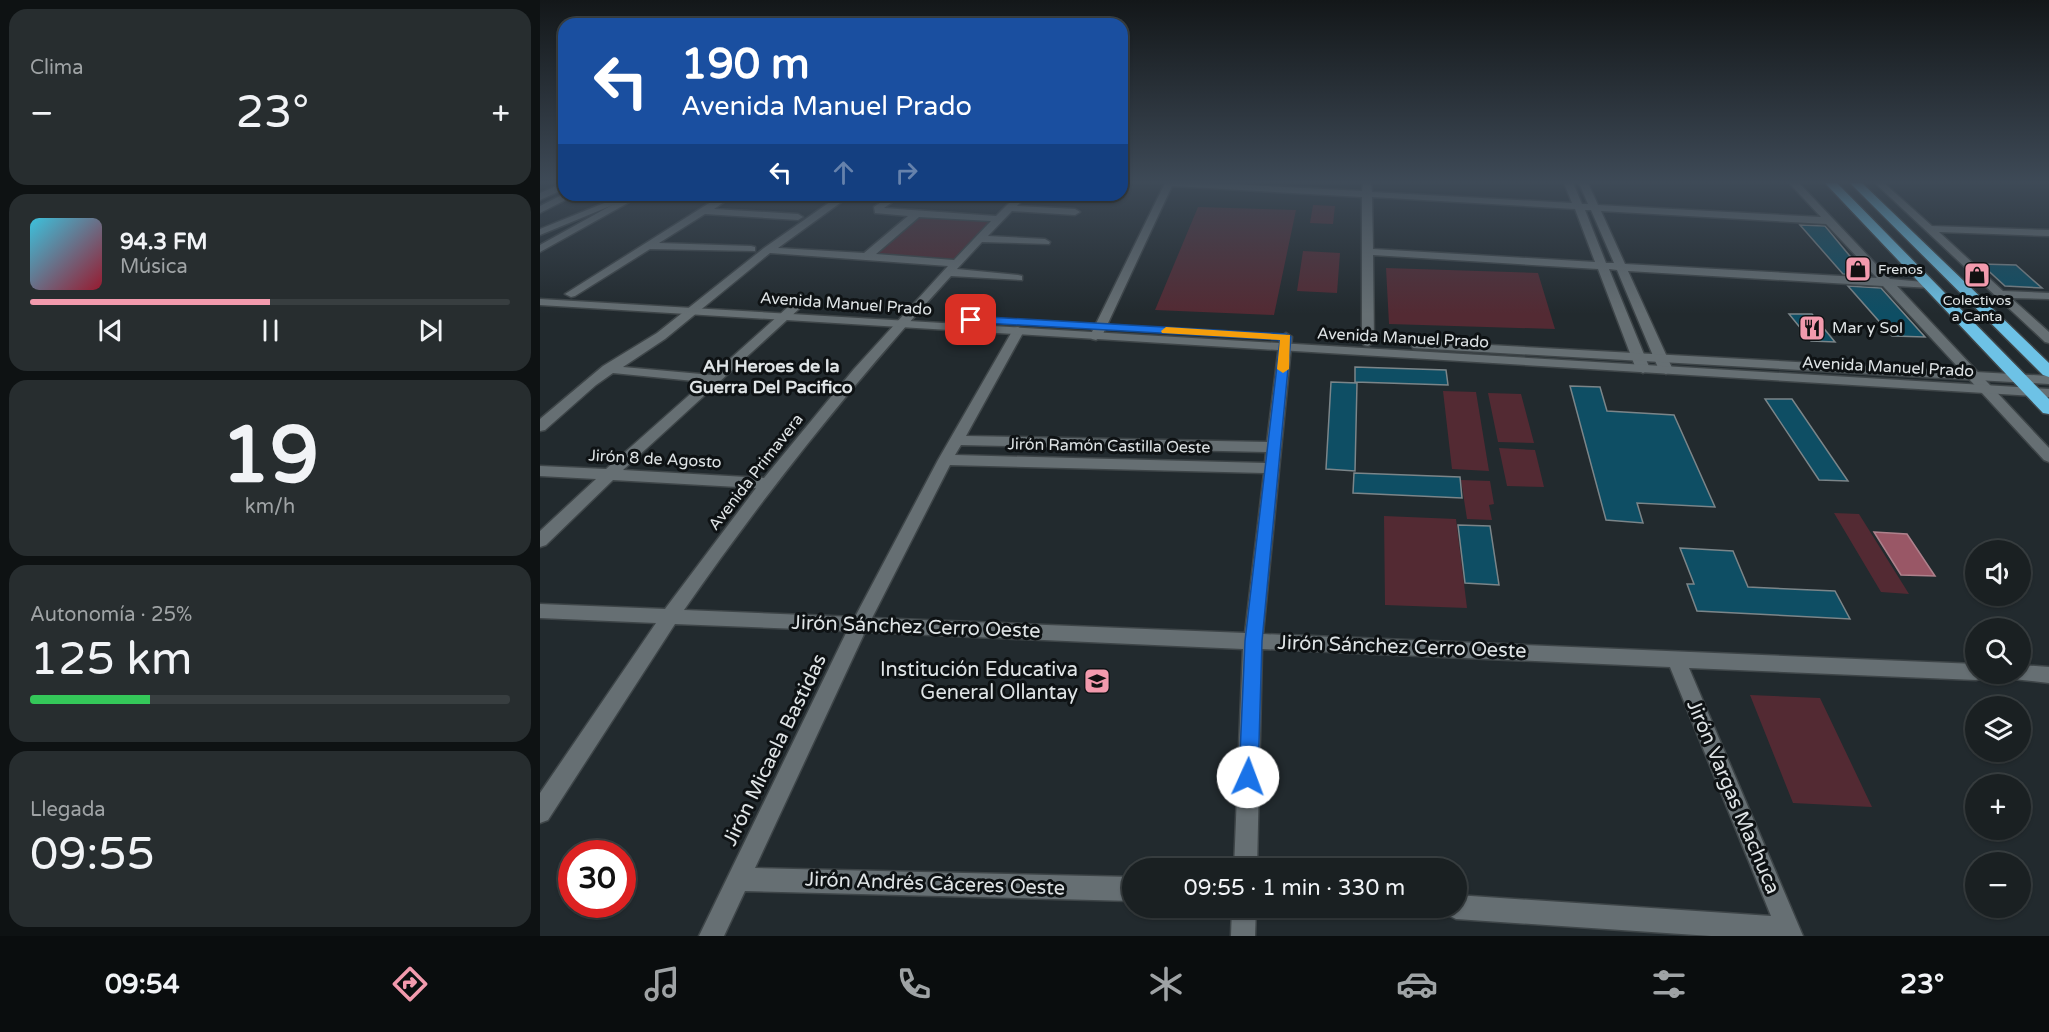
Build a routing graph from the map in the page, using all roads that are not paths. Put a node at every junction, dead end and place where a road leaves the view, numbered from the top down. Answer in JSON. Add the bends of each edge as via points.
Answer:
{"nodes":[{"id":1,"x":579,"y":227,"type":"edge"},
{"id":2,"x":678,"y":227,"type":"edge"},
{"id":3,"x":801,"y":227,"type":"edge"},
{"id":4,"x":901,"y":227,"type":"edge"},
{"id":5,"x":992,"y":227,"type":"edge"},
{"id":6,"x":1149,"y":227,"type":"edge"},
{"id":7,"x":1368,"y":227,"type":"edge"},
{"id":8,"x":1587,"y":227,"type":"edge"},
{"id":9,"x":1604,"y":227,"type":"edge"},
{"id":10,"x":1836,"y":227,"type":"edge"},
{"id":11,"x":1874,"y":227,"type":"edge"},
{"id":12,"x":1901,"y":227,"type":"edge"},
{"id":13,"x":1928,"y":227,"type":"edge"},
{"id":14,"x":1931,"y":229,"type":"junction"},
{"id":15,"x":2049,"y":233,"type":"edge"},
{"id":16,"x":980,"y":239,"type":"junction"},
{"id":17,"x":1045,"y":242,"type":"dead end"},
{"id":18,"x":648,"y":246,"type":"junction"},
{"id":19,"x":540,"y":249,"type":"edge"},
{"id":20,"x":751,"y":249,"type":"dead end"},
{"id":21,"x":768,"y":250,"type":"junction"},
{"id":22,"x":1368,"y":252,"type":"junction"},
{"id":23,"x":865,"y":258,"type":"junction"},
{"id":24,"x":1603,"y":265,"type":"junction"},
{"id":25,"x":1621,"y":266,"type":"junction"},
{"id":26,"x":952,"y":267,"type":"junction"},
{"id":27,"x":1018,"y":278,"type":"dead end"},
{"id":28,"x":1885,"y":282,"type":"junction"},
{"id":29,"x":1931,"y":285,"type":"junction"},
{"id":30,"x":540,"y":292,"type":"edge"},
{"id":31,"x":571,"y":294,"type":"junction"},
{"id":32,"x":2003,"y":294,"type":"junction"},
{"id":33,"x":2049,"y":296,"type":"edge"},
{"id":34,"x":540,"y":302,"type":"edge"},
{"id":35,"x":696,"y":307,"type":"junction"},
{"id":36,"x":789,"y":313,"type":"junction"},
{"id":37,"x":903,"y":320,"type":"junction"},
{"id":38,"x":1018,"y":331,"type":"junction"},
{"id":39,"x":1098,"y":331,"type":"junction"},
{"id":40,"x":2049,"y":339,"type":"edge"},
{"id":41,"x":1285,"y":342,"type":"junction"},
{"id":42,"x":1368,"y":342,"type":"junction"},
{"id":43,"x":1641,"y":363,"type":"junction"},
{"id":44,"x":1664,"y":364,"type":"junction"},
{"id":45,"x":608,"y":369,"type":"junction"},
{"id":46,"x":2049,"y":372,"type":"edge"},
{"id":47,"x":1972,"y":376,"type":"junction"},
{"id":48,"x":715,"y":379,"type":"junction"},
{"id":49,"x":2020,"y":379,"type":"junction"},
{"id":50,"x":2049,"y":380,"type":"edge"},
{"id":51,"x":1984,"y":390,"type":"junction"},
{"id":52,"x":2041,"y":393,"type":"edge"},
{"id":53,"x":2049,"y":409,"type":"edge"},
{"id":54,"x":540,"y":427,"type":"edge"},
{"id":55,"x":956,"y":440,"type":"junction"},
{"id":56,"x":1275,"y":447,"type":"junction"},
{"id":57,"x":2049,"y":457,"type":"edge"},
{"id":58,"x":945,"y":460,"type":"junction"},
{"id":59,"x":1272,"y":468,"type":"junction"},
{"id":60,"x":540,"y":471,"type":"edge"},
{"id":61,"x":609,"y":475,"type":"junction"},
{"id":62,"x":767,"y":483,"type":"junction"},
{"id":63,"x":540,"y":541,"type":"edge"},
{"id":64,"x":540,"y":611,"type":"edge"},
{"id":65,"x":670,"y":616,"type":"junction"},
{"id":66,"x":860,"y":624,"type":"junction"},
{"id":67,"x":1253,"y":641,"type":"junction"},
{"id":68,"x":1676,"y":659,"type":"junction"},
{"id":69,"x":1965,"y":672,"type":"edge"},
{"id":70,"x":2031,"y":674,"type":"edge"},
{"id":71,"x":2049,"y":675,"type":"edge"},
{"id":72,"x":540,"y":812,"type":"edge"},
{"id":73,"x":1245,"y":858,"type":"edge"},
{"id":74,"x":738,"y":879,"type":"junction"},
{"id":75,"x":1122,"y":889,"type":"edge"},
{"id":76,"x":1467,"y":908,"type":"edge"},
{"id":77,"x":1244,"y":918,"type":"edge"},
{"id":78,"x":1789,"y":932,"type":"edge"},
{"id":79,"x":711,"y":936,"type":"edge"},
{"id":80,"x":1243,"y":936,"type":"edge"}],
"edges":[{"from":1,"to":19,"type":"street"},
{"from":2,"to":18,"type":"street"},
{"from":3,"to":21,"type":"street"},
{"from":4,"to":23,"type":"street"},
{"from":5,"to":16,"type":"street","name":"Avenida Primavera"},
{"from":6,"to":39,"type":"street"},
{"from":7,"to":22,"type":"street"},
{"from":8,"to":24,"type":"street"},
{"from":9,"to":25,"type":"street"},
{"from":10,"to":28,"type":"street"},
{"from":11,"to":29,"type":"highway"},
{"from":12,"to":46,"type":"highway"},
{"from":13,"to":14,"type":"street"},
{"from":14,"to":15,"type":"street"},
{"from":14,"to":32,"type":"street"},
{"from":16,"to":17,"type":"street"},
{"from":16,"to":26,"type":"street","name":"Avenida Primavera"},
{"from":18,"to":20,"type":"street"},
{"from":18,"to":31,"type":"street"},
{"from":21,"to":23,"type":"street"},
{"from":21,"to":35,"type":"street"},
{"from":22,"to":24,"type":"street"},
{"from":22,"to":42,"type":"street"},
{"from":23,"to":26,"type":"street"},
{"from":24,"to":25,"type":"street"},
{"from":24,"to":43,"type":"street"},
{"from":25,"to":28,"type":"street"},
{"from":25,"to":44,"type":"street"},
{"from":26,"to":27,"type":"street"},
{"from":26,"to":37,"type":"street","name":"Avenida Primavera"},
{"from":28,"to":29,"type":"street"},
{"from":28,"to":47,"type":"street"},
{"from":29,"to":49,"type":"highway"},
{"from":30,"to":31,"type":"street","name":"Avenida Manuel Prado"},
{"from":31,"to":35,"type":"street","name":"Avenida Manuel Prado"},
{"from":32,"to":33,"type":"street"},
{"from":32,"to":40,"type":"street"},
{"from":34,"to":35,"type":"street","name":"Avenida Manuel Prado"},
{"from":35,"to":36,"type":"street","name":"Avenida Manuel Prado"},
{"from":35,"to":45,"type":"street","via":[[661,336]]},
{"from":36,"to":37,"type":"street","name":"Avenida Manuel Prado"},
{"from":36,"to":48,"type":"street"},
{"from":37,"to":38,"type":"street","name":"Avenida Manuel Prado"},
{"from":37,"to":39,"type":"street","name":"Avenida Manuel Prado"},
{"from":37,"to":62,"type":"street","name":"Avenida Primavera"},
{"from":38,"to":39,"type":"street","name":"Avenida Manuel Prado"},
{"from":38,"to":55,"type":"street","name":"Jirón Micaela Bastidas"},
{"from":39,"to":41,"type":"street","name":"Avenida Manuel Prado"},
{"from":41,"to":42,"type":"street","name":"Avenida Manuel Prado"},
{"from":41,"to":43,"type":"street","name":"Avenida Manuel Prado"},
{"from":41,"to":56,"type":"street"},
{"from":42,"to":43,"type":"street","name":"Avenida Manuel Prado"},
{"from":43,"to":44,"type":"street","name":"Avenida Manuel Prado"},
{"from":44,"to":47,"type":"street","name":"Avenida Manuel Prado"},
{"from":44,"to":51,"type":"street","name":"Avenida Manuel Prado"},
{"from":45,"to":48,"type":"street"},
{"from":45,"to":54,"type":"street"},
{"from":47,"to":49,"type":"street","name":"Avenida Manuel Prado"},
{"from":47,"to":51,"type":"street"},
{"from":48,"to":61,"type":"street"},
{"from":49,"to":50,"type":"street","name":"Avenida Manuel Prado"},
{"from":49,"to":52,"type":"highway"},
{"from":51,"to":52,"type":"street","name":"Avenida Manuel Prado"},
{"from":51,"to":57,"type":"street"},
{"from":52,"to":53,"type":"highway"},
{"from":55,"to":56,"type":"street","name":"Jirón Ramón Castilla Oeste"},
{"from":55,"to":58,"type":"street","name":"Jirón Micaela Bastidas"},
{"from":56,"to":59,"type":"street"},
{"from":58,"to":59,"type":"street","name":"Jirón Ramón Castilla Oeste"},
{"from":58,"to":66,"type":"street","name":"Jirón Micaela Bastidas"},
{"from":59,"to":67,"type":"street"},
{"from":60,"to":61,"type":"street","name":"Jirón 8 de Agosto"},
{"from":61,"to":62,"type":"street","name":"Jirón 8 de Agosto"},
{"from":61,"to":63,"type":"street"},
{"from":62,"to":65,"type":"street","name":"Avenida Primavera"},
{"from":64,"to":65,"type":"street","name":"Jirón Sánchez Cerro Oeste"},
{"from":65,"to":66,"type":"street","name":"Jirón Sánchez Cerro Oeste"},
{"from":65,"to":72,"type":"street","name":"Avenida Primavera"},
{"from":66,"to":67,"type":"street","name":"Jirón Sánchez Cerro Oeste"},
{"from":66,"to":74,"type":"street","name":"Jirón Micaela Bastidas"},
{"from":67,"to":68,"type":"street","name":"Jirón Sánchez Cerro Oeste"},
{"from":67,"to":73,"type":"street"},
{"from":68,"to":69,"type":"street","name":"Jirón Sánchez Cerro Oeste"},
{"from":68,"to":78,"type":"street","name":"Jirón Vargas Machuca"},
{"from":70,"to":71,"type":"street"},
{"from":74,"to":75,"type":"street","name":"Jirón Andrés Cáceres Oeste"},
{"from":74,"to":79,"type":"street","name":"Jirón Micaela Bastidas"},
{"from":76,"to":78,"type":"street"},
{"from":77,"to":80,"type":"street"}]}
